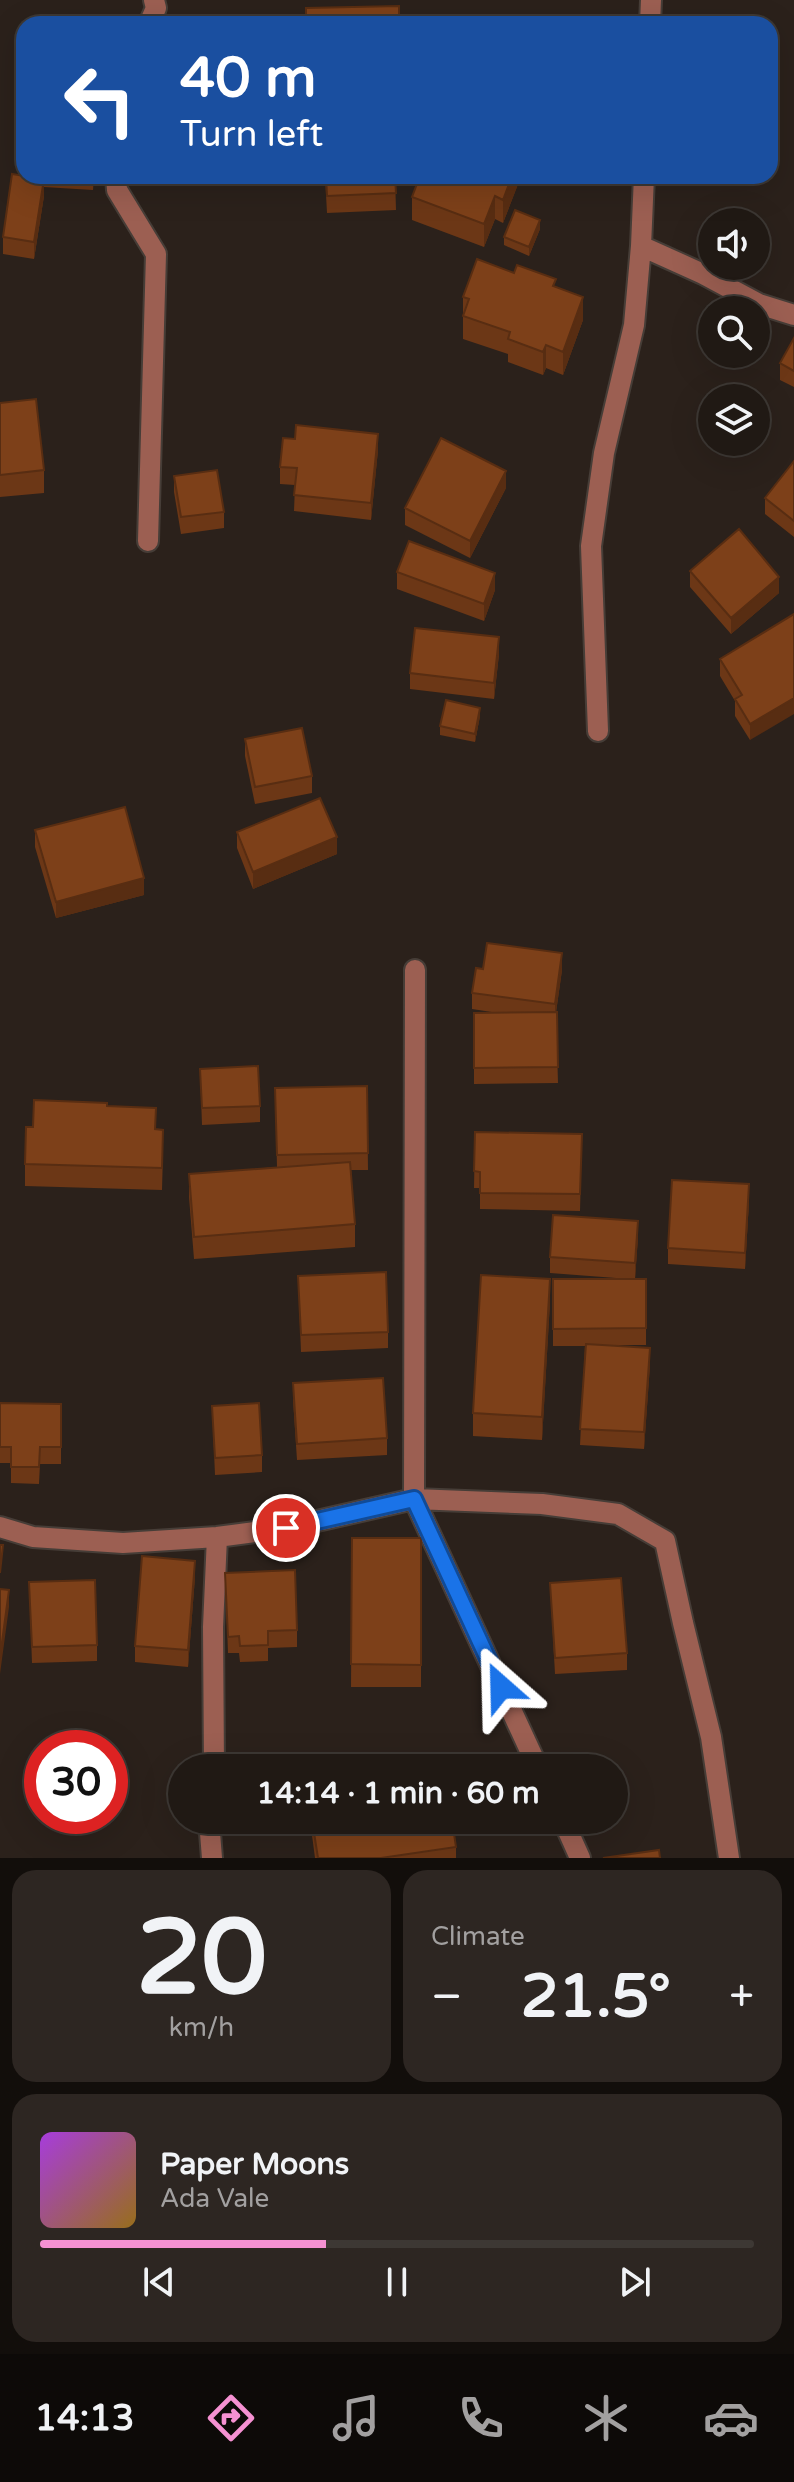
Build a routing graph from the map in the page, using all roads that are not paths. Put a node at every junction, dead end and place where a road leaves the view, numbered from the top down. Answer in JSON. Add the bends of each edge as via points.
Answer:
{"nodes":[{"id":1,"x":117,"y":184,"type":"edge"},
{"id":2,"x":644,"y":184,"type":"edge"},
{"id":3,"x":641,"y":246,"type":"junction"},
{"id":4,"x":794,"y":315,"type":"edge"},
{"id":5,"x":148,"y":541,"type":"dead end"},
{"id":6,"x":598,"y":731,"type":"dead end"},
{"id":7,"x":415,"y":970,"type":"dead end"},
{"id":8,"x":414,"y":1499,"type":"junction"},
{"id":9,"x":0,"y":1527,"type":"edge"},
{"id":10,"x":217,"y":1537,"type":"junction"},
{"id":11,"x":214,"y":1754,"type":"edge"},
{"id":12,"x":532,"y":1754,"type":"edge"},
{"id":13,"x":210,"y":1834,"type":"edge"},
{"id":14,"x":569,"y":1834,"type":"edge"},
{"id":15,"x":212,"y":1858,"type":"edge"},
{"id":16,"x":580,"y":1858,"type":"edge"},
{"id":17,"x":729,"y":1858,"type":"edge"}],
"edges":[{"from":1,"to":5,"type":"street","via":[[156,254]]},
{"from":2,"to":3,"type":"street"},
{"from":3,"to":4,"type":"street","via":[[759,304]]},
{"from":3,"to":6,"type":"street","via":[[634,325],[604,453],[591,546]]},
{"from":7,"to":8,"type":"street"},
{"from":8,"to":10,"type":"street","via":[[286,1528]]},
{"from":8,"to":12,"type":"street"},
{"from":8,"to":17,"type":"street","via":[[542,1504],[618,1514],[665,1541],[711,1737]]},
{"from":9,"to":10,"type":"street","via":[[33,1537],[123,1543]]},
{"from":10,"to":11,"type":"street"},
{"from":13,"to":15,"type":"street"},
{"from":14,"to":16,"type":"street"}]}
